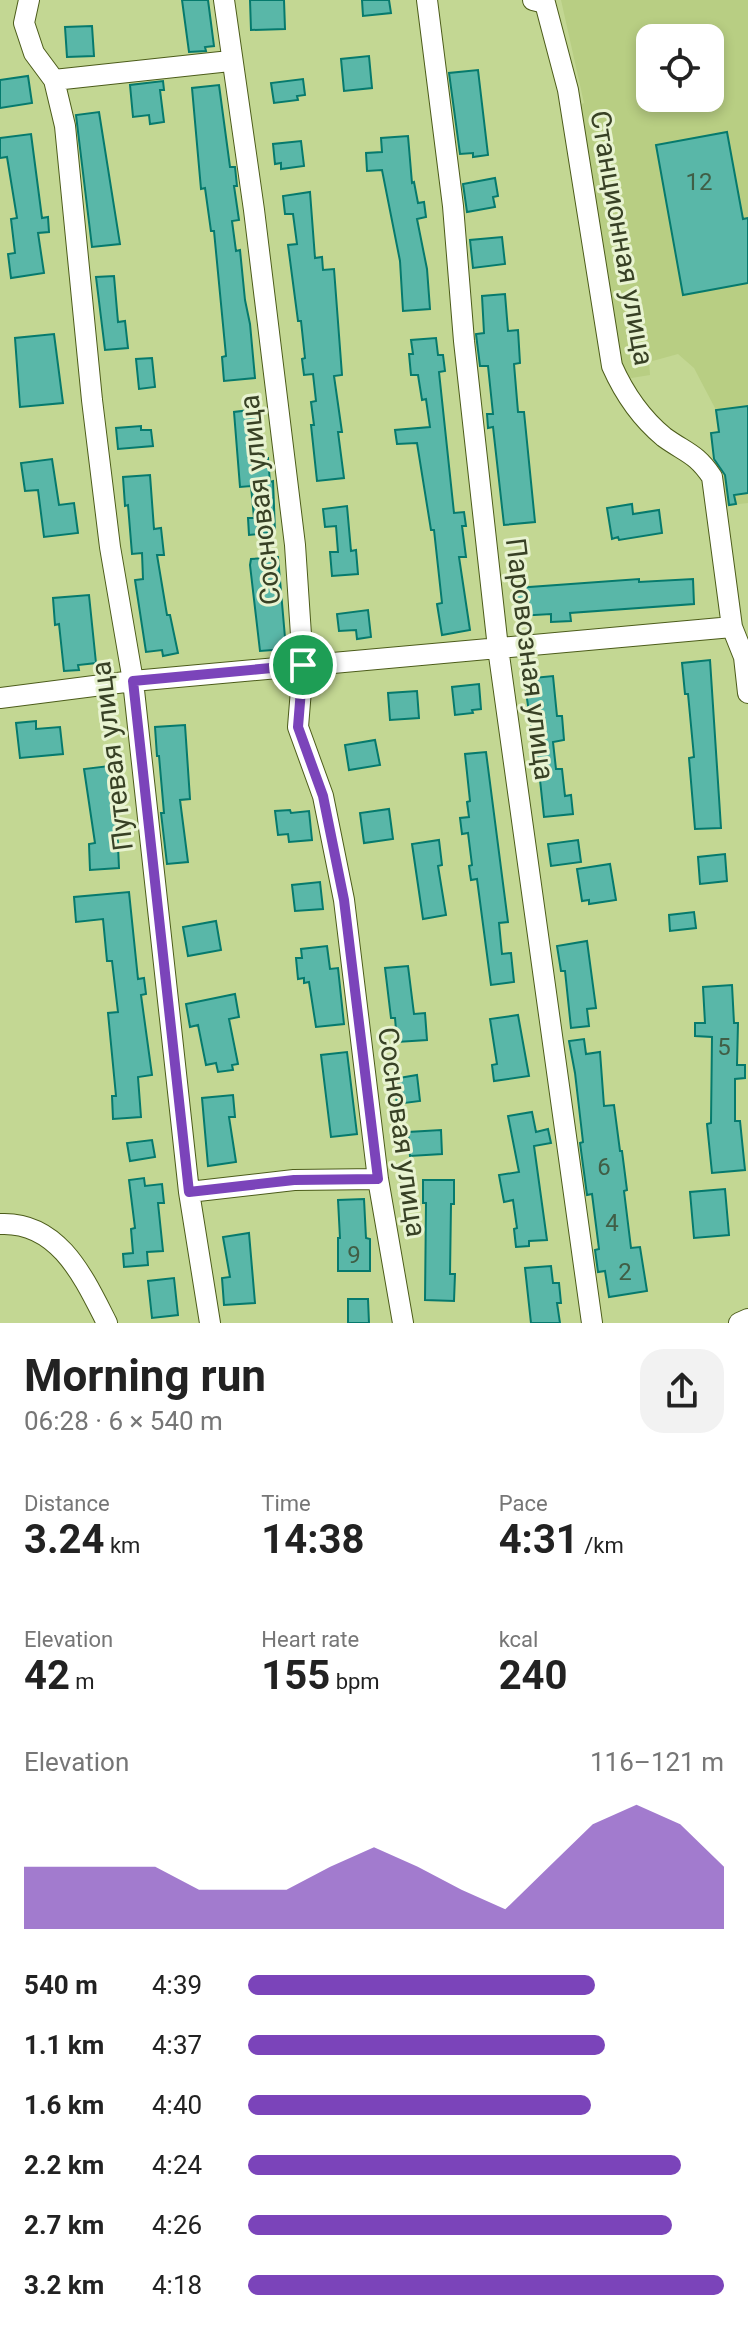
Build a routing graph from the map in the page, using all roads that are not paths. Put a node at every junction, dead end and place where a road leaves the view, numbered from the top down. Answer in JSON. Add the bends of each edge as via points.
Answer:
{"nodes":[{"id":1,"x":29,"y":0,"type":"edge"},
{"id":2,"x":224,"y":0,"type":"edge"},
{"id":3,"x":427,"y":0,"type":"edge"},
{"id":4,"x":533,"y":0,"type":"edge"},
{"id":5,"x":230,"y":61,"type":"junction"},
{"id":6,"x":54,"y":80,"type":"junction"},
{"id":7,"x":732,"y":627,"type":"junction"},
{"id":8,"x":498,"y":648,"type":"junction"},
{"id":9,"x":303,"y":665,"type":"junction"},
{"id":10,"x":133,"y":681,"type":"junction"},
{"id":11,"x":748,"y":693,"type":"edge"},
{"id":12,"x":0,"y":698,"type":"edge"},
{"id":13,"x":378,"y":1179,"type":"junction"},
{"id":14,"x":189,"y":1192,"type":"junction"},
{"id":15,"x":0,"y":1224,"type":"edge"},
{"id":16,"x":748,"y":1319,"type":"edge"},
{"id":17,"x":107,"y":1323,"type":"edge"},
{"id":18,"x":210,"y":1323,"type":"edge"},
{"id":19,"x":403,"y":1323,"type":"edge"},
{"id":20,"x":592,"y":1323,"type":"edge"},
{"id":21,"x":739,"y":1323,"type":"edge"}],
"edges":[{"from":1,"to":6,"type":"street","name":"Путевая улица","via":[[24,23],[34,53]]},
{"from":2,"to":5,"type":"street","name":"Сосновая улица"},
{"from":3,"to":8,"type":"street","name":"Паровозная улица"},
{"from":4,"to":7,"type":"street","name":"Станционная улица","via":[[545,3],[568,90],[612,366],[650,425],[700,459],[712,477]]},
{"from":5,"to":6,"type":"street"},
{"from":5,"to":9,"type":"street","name":"Сосновая улица","via":[[284,448]]},
{"from":6,"to":10,"type":"street","name":"Путевая улица","via":[[65,126],[110,547]]},
{"from":7,"to":8,"type":"street"},
{"from":7,"to":11,"type":"street","name":"Станционная улица","via":[[744,657]]},
{"from":8,"to":9,"type":"street"},
{"from":8,"to":20,"type":"street","name":"Паровозная улица"},
{"from":9,"to":10,"type":"street"},
{"from":9,"to":13,"type":"street","name":"Сосновая улица","via":[[298,727],[323,796],[344,900]]},
{"from":10,"to":12,"type":"street"},
{"from":10,"to":14,"type":"street","name":"Путевая улица"},
{"from":13,"to":14,"type":"street","via":[[294,1180]]},
{"from":13,"to":19,"type":"street","name":"Сосновая улица"},
{"from":14,"to":18,"type":"street","name":"Путевая улица"},
{"from":15,"to":17,"type":"street","via":[[30,1227],[54,1240]]},
{"from":16,"to":21,"type":"street"}]}
